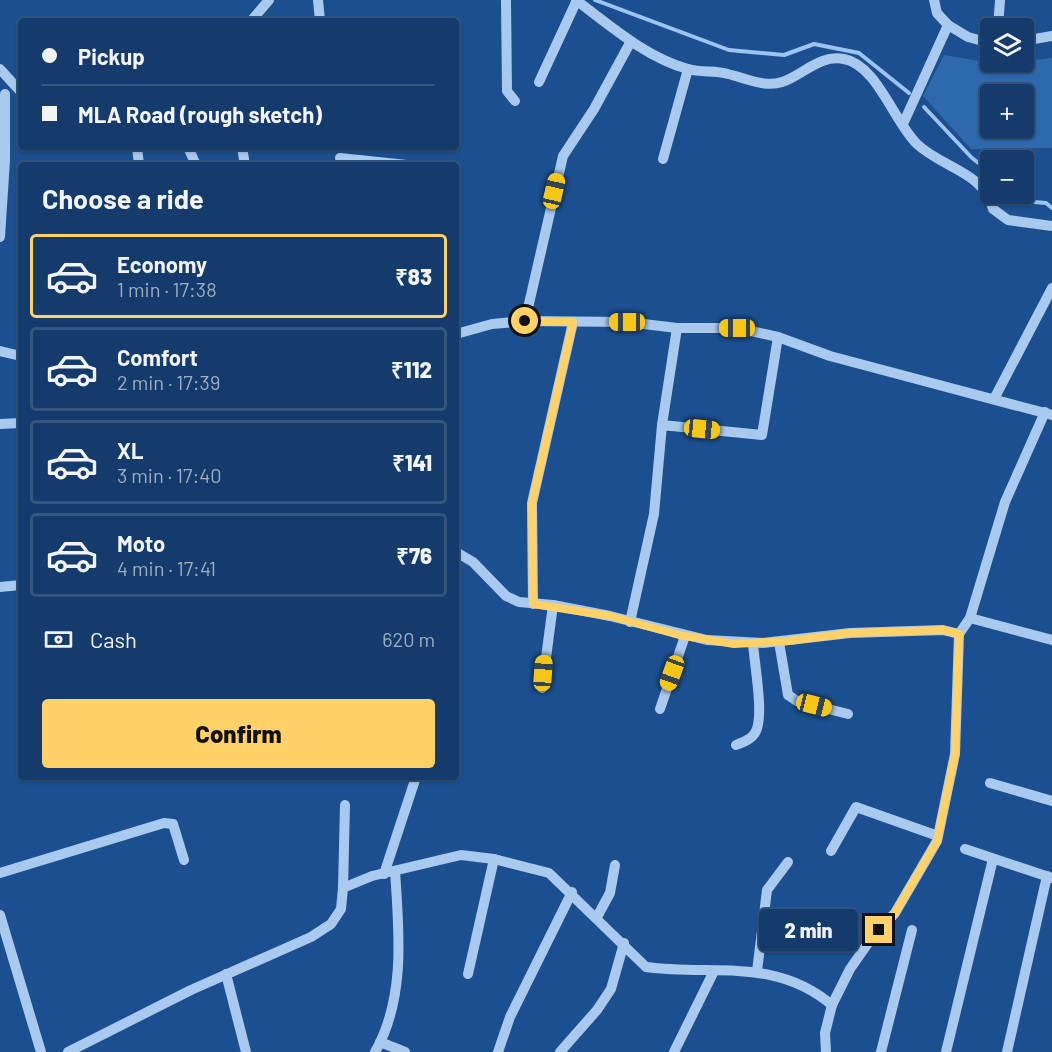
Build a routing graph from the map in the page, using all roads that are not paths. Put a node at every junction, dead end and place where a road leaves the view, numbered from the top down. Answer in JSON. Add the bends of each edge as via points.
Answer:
{"nodes":[{"id":1,"x":269,"y":0,"type":"edge"},
{"id":2,"x":318,"y":0,"type":"edge"},
{"id":3,"x":506,"y":0,"type":"edge"},
{"id":4,"x":577,"y":0,"type":"edge"},
{"id":5,"x":1000,"y":0,"type":"edge"},
{"id":6,"x":932,"y":2,"type":"edge"},
{"id":7,"x":254,"y":18,"type":"edge"},
{"id":8,"x":320,"y":18,"type":"edge"},
{"id":9,"x":999,"y":18,"type":"edge"},
{"id":10,"x":948,"y":25,"type":"junction"},
{"id":11,"x":1052,"y":36,"type":"edge"},
{"id":12,"x":1034,"y":39,"type":"edge"},
{"id":13,"x":980,"y":40,"type":"edge"},
{"id":14,"x":630,"y":43,"type":"junction"},
{"id":15,"x":0,"y":69,"type":"edge"},
{"id":16,"x":688,"y":69,"type":"junction"},
{"id":17,"x":539,"y":82,"type":"dead end"},
{"id":18,"x":18,"y":88,"type":"edge"},
{"id":19,"x":18,"y":91,"type":"edge"},
{"id":20,"x":3,"y":93,"type":"edge"},
{"id":21,"x":516,"y":101,"type":"dead end"},
{"id":22,"x":903,"y":124,"type":"junction"},
{"id":23,"x":340,"y":157,"type":"edge"},
{"id":24,"x":663,"y":159,"type":"dead end"},
{"id":25,"x":382,"y":162,"type":"edge"},
{"id":26,"x":1052,"y":225,"type":"edge"},
{"id":27,"x":0,"y":237,"type":"edge"},
{"id":28,"x":1052,"y":288,"type":"edge"},
{"id":29,"x":525,"y":321,"type":"junction"},
{"id":30,"x":573,"y":322,"type":"junction"},
{"id":31,"x":677,"y":328,"type":"junction"},
{"id":32,"x":459,"y":333,"type":"edge"},
{"id":33,"x":778,"y":337,"type":"junction"},
{"id":34,"x":0,"y":351,"type":"edge"},
{"id":35,"x":18,"y":355,"type":"edge"},
{"id":36,"x":994,"y":399,"type":"junction"},
{"id":37,"x":1048,"y":413,"type":"edge"},
{"id":38,"x":18,"y":423,"type":"edge"},
{"id":39,"x":0,"y":424,"type":"edge"},
{"id":40,"x":662,"y":425,"type":"junction"},
{"id":41,"x":459,"y":554,"type":"edge"},
{"id":42,"x":18,"y":585,"type":"edge"},
{"id":43,"x":0,"y":587,"type":"edge"},
{"id":44,"x":533,"y":604,"type":"junction"},
{"id":45,"x":553,"y":605,"type":"junction"},
{"id":46,"x":970,"y":618,"type":"junction"},
{"id":47,"x":630,"y":622,"type":"junction"},
{"id":48,"x":959,"y":634,"type":"junction"},
{"id":49,"x":685,"y":636,"type":"junction"},
{"id":50,"x":1052,"y":640,"type":"edge"},
{"id":51,"x":779,"y":642,"type":"junction"},
{"id":52,"x":753,"y":643,"type":"junction"},
{"id":53,"x":542,"y":688,"type":"dead end"},
{"id":54,"x":660,"y":709,"type":"dead end"},
{"id":55,"x":848,"y":714,"type":"dead end"},
{"id":56,"x":736,"y":745,"type":"dead end"},
{"id":57,"x":415,"y":780,"type":"edge"},
{"id":58,"x":990,"y":783,"type":"dead end"},
{"id":59,"x":1052,"y":801,"type":"edge"},
{"id":60,"x":345,"y":805,"type":"dead end"},
{"id":61,"x":938,"y":836,"type":"junction"},
{"id":62,"x":965,"y":849,"type":"dead end"},
{"id":63,"x":831,"y":852,"type":"dead end"},
{"id":64,"x":494,"y":859,"type":"junction"},
{"id":65,"x":993,"y":859,"type":"junction"},
{"id":66,"x":184,"y":860,"type":"dead end"},
{"id":67,"x":789,"y":862,"type":"dead end"},
{"id":68,"x":615,"y":865,"type":"dead end"},
{"id":69,"x":395,"y":871,"type":"junction"},
{"id":70,"x":0,"y":873,"type":"edge"},
{"id":71,"x":384,"y":874,"type":"junction"},
{"id":72,"x":1050,"y":877,"type":"edge"},
{"id":73,"x":343,"y":888,"type":"junction"},
{"id":74,"x":572,"y":892,"type":"junction"},
{"id":75,"x":0,"y":915,"type":"edge"},
{"id":76,"x":597,"y":917,"type":"junction"},
{"id":77,"x":912,"y":930,"type":"dead end"},
{"id":78,"x":624,"y":943,"type":"junction"},
{"id":79,"x":714,"y":971,"type":"junction"},
{"id":80,"x":757,"y":971,"type":"junction"},
{"id":81,"x":226,"y":974,"type":"junction"},
{"id":82,"x":468,"y":974,"type":"dead end"},
{"id":83,"x":832,"y":1005,"type":"junction"},
{"id":84,"x":377,"y":1047,"type":"edge"},
{"id":85,"x":41,"y":1052,"type":"edge"},
{"id":86,"x":68,"y":1052,"type":"edge"},
{"id":87,"x":246,"y":1052,"type":"edge"},
{"id":88,"x":405,"y":1052,"type":"edge"},
{"id":89,"x":498,"y":1052,"type":"edge"},
{"id":90,"x":560,"y":1052,"type":"edge"},
{"id":91,"x":674,"y":1052,"type":"edge"},
{"id":92,"x":826,"y":1052,"type":"edge"},
{"id":93,"x":881,"y":1052,"type":"edge"},
{"id":94,"x":946,"y":1052,"type":"edge"},
{"id":95,"x":1006,"y":1052,"type":"edge"}],
"edges":[{"from":1,"to":7,"type":"street"},
{"from":2,"to":8,"type":"street"},
{"from":3,"to":21,"type":"street","via":[[507,90]]},
{"from":4,"to":14,"type":"street"},
{"from":4,"to":17,"type":"street"},
{"from":5,"to":9,"type":"street"},
{"from":6,"to":10,"type":"street"},
{"from":10,"to":13,"type":"street"},
{"from":10,"to":22,"type":"street"},
{"from":11,"to":12,"type":"street"},
{"from":14,"to":16,"type":"street"},
{"from":14,"to":29,"type":"street","via":[[563,156]]},
{"from":15,"to":18,"type":"street"},
{"from":16,"to":22,"type":"street","via":[[769,84],[781,82],[814,64],[842,58],[860,66]]},
{"from":16,"to":24,"type":"street"},
{"from":19,"to":20,"type":"street"},
{"from":20,"to":27,"type":"street","via":[[5,160]]},
{"from":22,"to":26,"type":"street","via":[[914,142],[931,156],[982,186],[993,209],[1008,220]]},
{"from":23,"to":25,"type":"street"},
{"from":28,"to":36,"type":"street"},
{"from":29,"to":30,"type":"street"},
{"from":29,"to":32,"type":"street","via":[[492,324]]},
{"from":30,"to":31,"type":"street","via":[[627,322]]},
{"from":30,"to":44,"type":"street","via":[[532,503]]},
{"from":31,"to":33,"type":"street","via":[[737,328]]},
{"from":31,"to":40,"type":"street"},
{"from":33,"to":36,"type":"street","via":[[830,356]]},
{"from":33,"to":40,"type":"street","via":[[762,435]]},
{"from":34,"to":35,"type":"street"},
{"from":36,"to":37,"type":"street"},
{"from":37,"to":46,"type":"street","via":[[1005,502]]},
{"from":38,"to":39,"type":"street"},
{"from":40,"to":47,"type":"street","via":[[654,514]]},
{"from":41,"to":44,"type":"street","via":[[473,562],[506,596]]},
{"from":42,"to":43,"type":"street"},
{"from":44,"to":45,"type":"street"},
{"from":45,"to":47,"type":"street"},
{"from":45,"to":53,"type":"street"},
{"from":46,"to":48,"type":"street"},
{"from":46,"to":50,"type":"street"},
{"from":47,"to":49,"type":"street"},
{"from":48,"to":51,"type":"street","via":[[943,630],[850,633]]},
{"from":48,"to":61,"type":"street","via":[[955,754]]},
{"from":49,"to":52,"type":"street"},
{"from":49,"to":54,"type":"street"},
{"from":51,"to":52,"type":"street"},
{"from":51,"to":55,"type":"street","via":[[788,695],[797,701]]},
{"from":52,"to":56,"type":"street","via":[[757,731]]},
{"from":57,"to":71,"type":"street"},
{"from":58,"to":59,"type":"street"},
{"from":60,"to":73,"type":"street"},
{"from":61,"to":63,"type":"street","via":[[856,807]]},
{"from":61,"to":83,"type":"street","via":[[895,913],[850,969]]},
{"from":62,"to":65,"type":"street"},
{"from":64,"to":69,"type":"street","via":[[461,855]]},
{"from":64,"to":74,"type":"street","via":[[549,873]]},
{"from":64,"to":82,"type":"street"},
{"from":65,"to":72,"type":"street"},
{"from":65,"to":94,"type":"street"},
{"from":66,"to":70,"type":"street","via":[[173,824],[164,823]]},
{"from":67,"to":80,"type":"street","via":[[767,890]]},
{"from":68,"to":76,"type":"street","via":[[610,893]]},
{"from":69,"to":71,"type":"street"},
{"from":69,"to":84,"type":"street","via":[[399,923],[397,984],[387,1028]]},
{"from":71,"to":73,"type":"street"},
{"from":72,"to":95,"type":"street"},
{"from":73,"to":81,"type":"street","via":[[341,909],[331,924],[311,937]]},
{"from":74,"to":76,"type":"street"},
{"from":74,"to":89,"type":"street","via":[[510,1017]]},
{"from":75,"to":85,"type":"street"},
{"from":76,"to":78,"type":"street"},
{"from":77,"to":93,"type":"street"},
{"from":78,"to":79,"type":"street","via":[[646,967]]},
{"from":78,"to":90,"type":"street","via":[[611,989]]},
{"from":79,"to":80,"type":"street"},
{"from":79,"to":91,"type":"street"},
{"from":80,"to":83,"type":"street","via":[[805,985]]},
{"from":81,"to":86,"type":"street"},
{"from":81,"to":87,"type":"street"},
{"from":83,"to":92,"type":"street","via":[[825,1033]]},
{"from":84,"to":88,"type":"street"}]}
